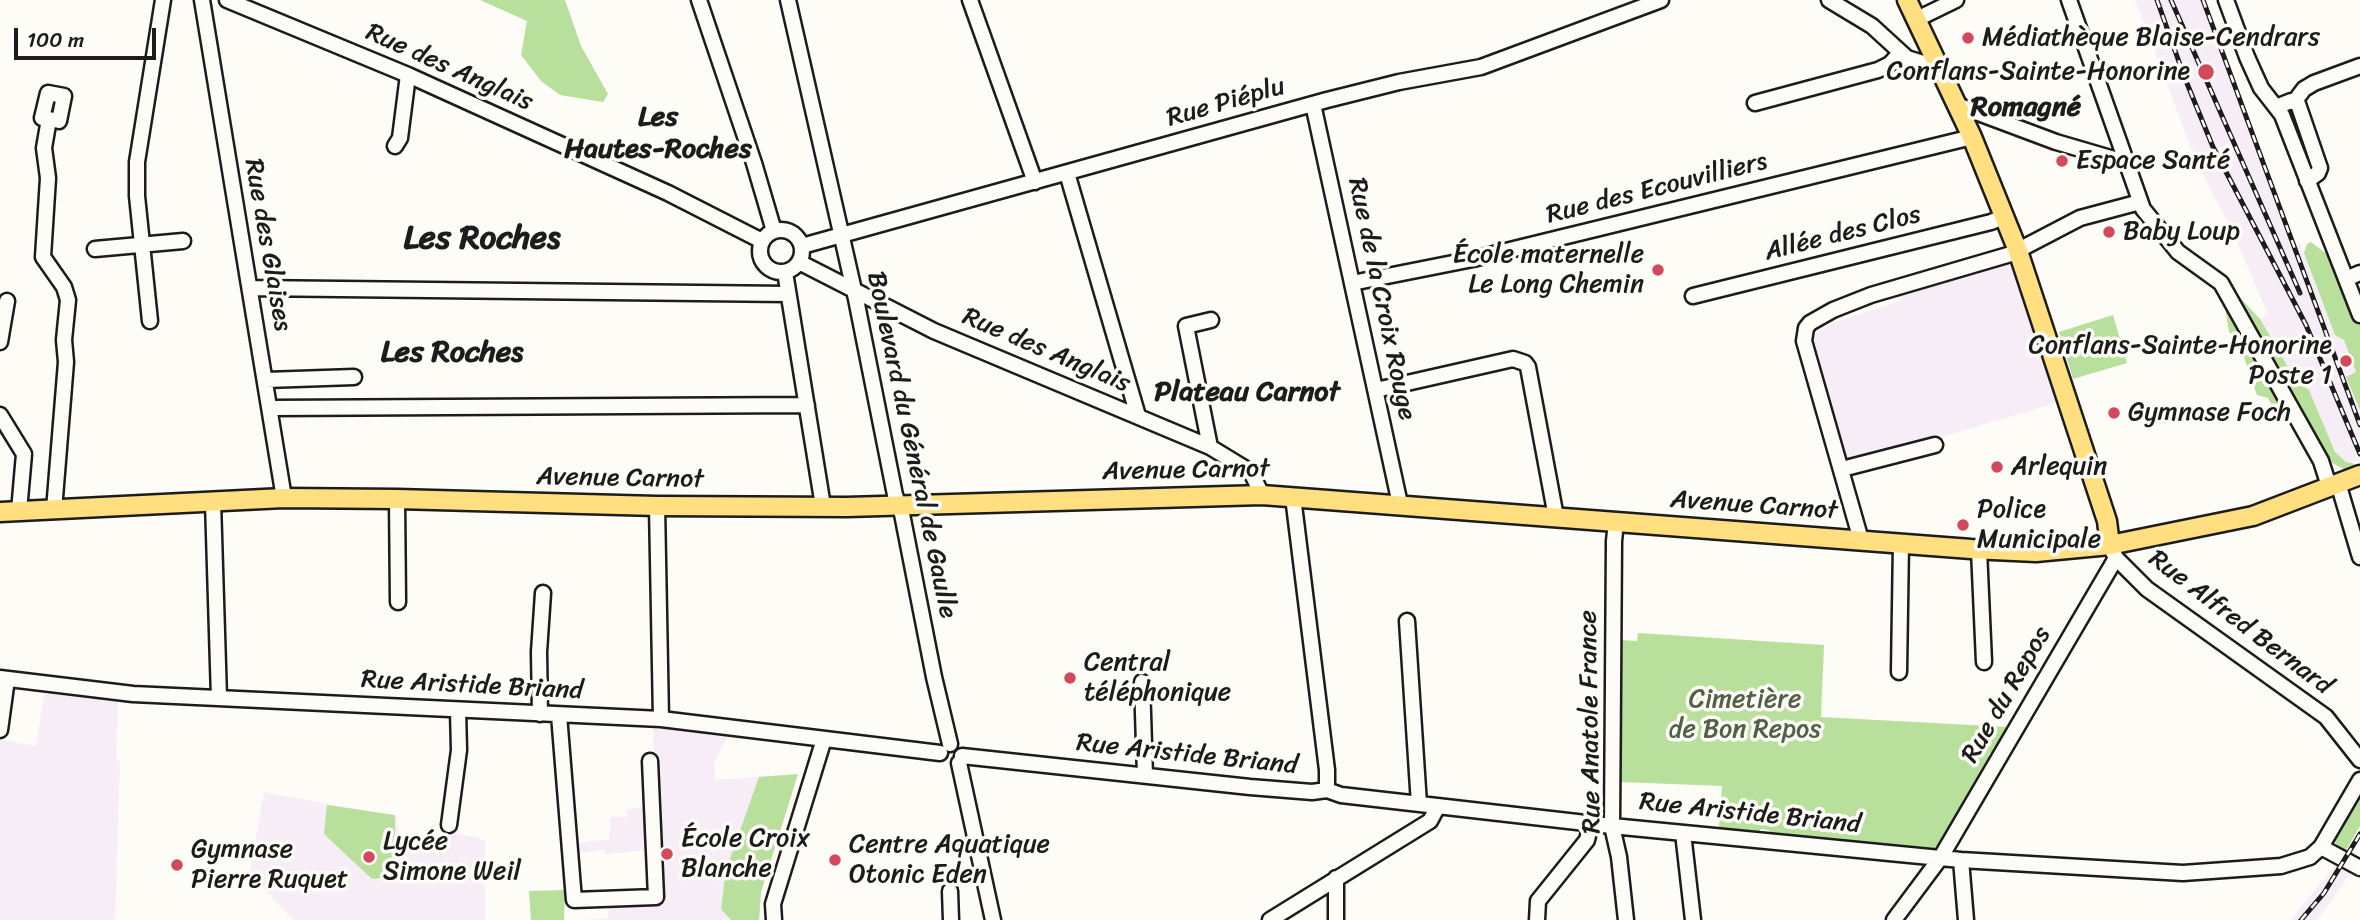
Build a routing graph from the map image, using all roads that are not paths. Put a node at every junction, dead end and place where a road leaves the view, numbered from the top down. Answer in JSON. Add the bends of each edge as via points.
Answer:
{"nodes":[{"id":1,"x":163,"y":0,"type":"edge"},
{"id":2,"x":202,"y":0,"type":"edge"},
{"id":3,"x":227,"y":0,"type":"edge"},
{"id":4,"x":699,"y":0,"type":"edge"},
{"id":5,"x":788,"y":0,"type":"edge"},
{"id":6,"x":797,"y":0,"type":"edge"},
{"id":7,"x":970,"y":0,"type":"edge"},
{"id":8,"x":1661,"y":0,"type":"edge"},
{"id":9,"x":1829,"y":0,"type":"edge"},
{"id":10,"x":1907,"y":0,"type":"edge"},
{"id":11,"x":1955,"y":0,"type":"edge"},
{"id":12,"x":2069,"y":0,"type":"edge"},
{"id":13,"x":2227,"y":0,"type":"edge"},
{"id":14,"x":1917,"y":19,"type":"junction"},
{"id":15,"x":1900,"y":53,"type":"junction"},
{"id":16,"x":1936,"y":60,"type":"junction"},
{"id":17,"x":2360,"y":66,"type":"edge"},
{"id":18,"x":408,"y":75,"type":"junction"},
{"id":19,"x":2295,"y":101,"type":"junction"},
{"id":20,"x":1755,"y":103,"type":"dead end"},
{"id":21,"x":1313,"y":104,"type":"junction"},
{"id":22,"x":1957,"y":105,"type":"junction"},
{"id":23,"x":2276,"y":107,"type":"junction"},
{"id":24,"x":49,"y":119,"type":"dead end"},
{"id":25,"x":1972,"y":137,"type":"junction"},
{"id":26,"x":395,"y":146,"type":"dead end"},
{"id":27,"x":822,"y":157,"type":"junction"},
{"id":28,"x":2126,"y":161,"type":"junction"},
{"id":29,"x":1067,"y":173,"type":"junction"},
{"id":30,"x":2307,"y":181,"type":"junction"},
{"id":31,"x":1035,"y":182,"type":"junction"},
{"id":32,"x":2140,"y":202,"type":"junction"},
{"id":33,"x":2003,"y":216,"type":"junction"},
{"id":34,"x":774,"y":231,"type":"junction"},
{"id":35,"x":840,"y":236,"type":"junction"},
{"id":36,"x":183,"y":241,"type":"dead end"},
{"id":37,"x":762,"y":241,"type":"junction"},
{"id":38,"x":142,"y":244,"type":"junction"},
{"id":39,"x":802,"y":246,"type":"junction"},
{"id":40,"x":95,"y":249,"type":"dead end"},
{"id":41,"x":2018,"y":251,"type":"junction"},
{"id":42,"x":799,"y":262,"type":"junction"},
{"id":43,"x":785,"y":272,"type":"junction"},
{"id":44,"x":2360,"y":273,"type":"edge"},
{"id":45,"x":2346,"y":279,"type":"junction"},
{"id":46,"x":1352,"y":282,"type":"junction"},
{"id":47,"x":251,"y":288,"type":"junction"},
{"id":48,"x":853,"y":289,"type":"junction"},
{"id":49,"x":788,"y":293,"type":"junction"},
{"id":50,"x":1693,"y":296,"type":"dead end"},
{"id":51,"x":7,"y":301,"type":"dead end"},
{"id":52,"x":2360,"y":315,"type":"edge"},
{"id":53,"x":1211,"y":320,"type":"dead end"},
{"id":54,"x":149,"y":321,"type":"dead end"},
{"id":55,"x":0,"y":342,"type":"edge"},
{"id":56,"x":354,"y":377,"type":"dead end"},
{"id":57,"x":266,"y":380,"type":"junction"},
{"id":58,"x":1376,"y":390,"type":"junction"},
{"id":59,"x":807,"y":405,"type":"junction"},
{"id":60,"x":271,"y":408,"type":"junction"},
{"id":61,"x":0,"y":415,"type":"edge"},
{"id":62,"x":1138,"y":416,"type":"junction"},
{"id":63,"x":1935,"y":445,"type":"dead end"},
{"id":64,"x":1210,"y":447,"type":"junction"},
{"id":65,"x":1842,"y":469,"type":"junction"},
{"id":66,"x":2360,"y":475,"type":"edge"},
{"id":67,"x":2334,"y":484,"type":"junction"},
{"id":68,"x":1262,"y":495,"type":"junction"},
{"id":69,"x":1293,"y":497,"type":"junction"},
{"id":70,"x":285,"y":498,"type":"junction"},
{"id":71,"x":397,"y":499,"type":"junction"},
{"id":72,"x":213,"y":502,"type":"junction"},
{"id":73,"x":1400,"y":504,"type":"junction"},
{"id":74,"x":898,"y":505,"type":"junction"},
{"id":75,"x":657,"y":506,"type":"junction"},
{"id":76,"x":823,"y":506,"type":"junction"},
{"id":77,"x":54,"y":510,"type":"junction"},
{"id":78,"x":19,"y":511,"type":"junction"},
{"id":79,"x":0,"y":512,"type":"edge"},
{"id":80,"x":1556,"y":517,"type":"junction"},
{"id":81,"x":1616,"y":522,"type":"junction"},
{"id":82,"x":1861,"y":540,"type":"junction"},
{"id":83,"x":1901,"y":543,"type":"junction"},
{"id":84,"x":1979,"y":550,"type":"junction"},
{"id":85,"x":2113,"y":552,"type":"junction"},
{"id":86,"x":2360,"y":557,"type":"edge"},
{"id":87,"x":543,"y":593,"type":"dead end"},
{"id":88,"x":398,"y":602,"type":"dead end"},
{"id":89,"x":1408,"y":621,"type":"dead end"},
{"id":90,"x":1984,"y":662,"type":"dead end"},
{"id":91,"x":1899,"y":672,"type":"dead end"},
{"id":92,"x":3,"y":679,"type":"edge"},
{"id":93,"x":1142,"y":682,"type":"dead end"},
{"id":94,"x":219,"y":698,"type":"junction"},
{"id":95,"x":458,"y":710,"type":"junction"},
{"id":96,"x":540,"y":714,"type":"junction"},
{"id":97,"x":559,"y":715,"type":"junction"},
{"id":98,"x":661,"y":719,"type":"junction"},
{"id":99,"x":0,"y":730,"type":"edge"},
{"id":100,"x":824,"y":738,"type":"junction"},
{"id":101,"x":945,"y":749,"type":"junction"},
{"id":102,"x":961,"y":759,"type":"junction"},
{"id":103,"x":2360,"y":760,"type":"edge"},
{"id":104,"x":650,"y":761,"type":"dead end"},
{"id":105,"x":1145,"y":775,"type":"junction"},
{"id":106,"x":2360,"y":780,"type":"edge"},
{"id":107,"x":1327,"y":790,"type":"junction"},
{"id":108,"x":1419,"y":804,"type":"junction"},
{"id":109,"x":1438,"y":806,"type":"junction"},
{"id":110,"x":1591,"y":823,"type":"junction"},
{"id":111,"x":449,"y":825,"type":"dead end"},
{"id":112,"x":1612,"y":826,"type":"junction"},
{"id":113,"x":1684,"y":833,"type":"junction"},
{"id":114,"x":2321,"y":847,"type":"junction"},
{"id":115,"x":1941,"y":857,"type":"junction"},
{"id":116,"x":1961,"y":860,"type":"junction"},
{"id":117,"x":2360,"y":868,"type":"edge"},
{"id":118,"x":1336,"y":878,"type":"junction"},
{"id":119,"x":950,"y":891,"type":"dead end"},
{"id":120,"x":774,"y":920,"type":"edge"},
{"id":121,"x":951,"y":920,"type":"edge"},
{"id":122,"x":993,"y":920,"type":"edge"},
{"id":123,"x":1270,"y":920,"type":"edge"},
{"id":124,"x":1336,"y":920,"type":"edge"},
{"id":125,"x":1537,"y":920,"type":"edge"},
{"id":126,"x":1626,"y":920,"type":"edge"},
{"id":127,"x":1693,"y":920,"type":"edge"},
{"id":128,"x":1894,"y":920,"type":"edge"},
{"id":129,"x":1965,"y":920,"type":"edge"}],
"edges":[{"from":1,"to":38,"type":"street","via":[[137,162]]},
{"from":2,"to":47,"type":"street","name":"Rue des Glaises"},
{"from":3,"to":18,"type":"street","name":"Rue des Anglais"},
{"from":4,"to":34,"type":"street"},
{"from":5,"to":27,"type":"street","name":"Boulevard du Général de Gaulle"},
{"from":6,"to":27,"type":"street","name":"Boulevard du Général de Gaulle","via":[[831,154]]},
{"from":7,"to":31,"type":"street"},
{"from":8,"to":21,"type":"street","name":"Rue Piéplu","via":[[1482,67]]},
{"from":9,"to":15,"type":"street","via":[[1872,26]]},
{"from":10,"to":14,"type":"main road"},
{"from":11,"to":14,"type":"street"},
{"from":12,"to":28,"type":"street"},
{"from":13,"to":23,"type":"street","via":[[2261,88]]},
{"from":14,"to":16,"type":"main road"},
{"from":15,"to":16,"type":"street","via":[[1917,63]]},
{"from":15,"to":20,"type":"street","via":[[1878,70]]},
{"from":16,"to":22,"type":"main road"},
{"from":17,"to":19,"type":"street","via":[[2314,83]]},
{"from":18,"to":26,"type":"street"},
{"from":18,"to":37,"type":"street","name":"Rue des Anglais","via":[[668,193]]},
{"from":19,"to":23,"type":"street"},
{"from":19,"to":30,"type":"street","via":[[2320,168]]},
{"from":21,"to":29,"type":"street","name":"Rue Piéplu"},
{"from":21,"to":46,"type":"street","name":"Rue de la Croix Rouge"},
{"from":22,"to":25,"type":"main road"},
{"from":22,"to":28,"type":"street","via":[[2056,142]]},
{"from":23,"to":30,"type":"street"},
{"from":24,"to":77,"type":"street","via":[[44,148],[48,178],[43,257],[68,300]]},
{"from":25,"to":33,"type":"main road"},
{"from":25,"to":46,"type":"street","name":"Rue des Ecouvilliers","via":[[1499,253]]},
{"from":27,"to":35,"type":"street","name":"Boulevard du Général de Gaulle"},
{"from":28,"to":32,"type":"street"},
{"from":29,"to":31,"type":"street","name":"Rue Piéplu"},
{"from":29,"to":62,"type":"street"},
{"from":30,"to":45,"type":"street"},
{"from":31,"to":35,"type":"street","name":"Rue Piéplu"},
{"from":32,"to":41,"type":"street","via":[[2080,218]]},
{"from":32,"to":67,"type":"street","via":[[2178,252],[2221,283]]},
{"from":33,"to":41,"type":"main road"},
{"from":33,"to":50,"type":"street","name":"Allée des Clos"},
{"from":34,"to":37,"type":"street"},
{"from":34,"to":39,"type":"street","via":[[791,232]]},
{"from":35,"to":39,"type":"street","name":"Rue Piéplu"},
{"from":35,"to":48,"type":"street","name":"Boulevard du Général de Gaulle"},
{"from":36,"to":38,"type":"street"},
{"from":37,"to":43,"type":"street","via":[[760,254],[766,266]]},
{"from":38,"to":40,"type":"street"},
{"from":38,"to":54,"type":"street"},
{"from":39,"to":42,"type":"street"},
{"from":41,"to":65,"type":"street","via":[[1871,295],[1815,319],[1806,328],[1804,341]]},
{"from":41,"to":85,"type":"main road","via":[[2107,521]]},
{"from":42,"to":43,"type":"street"},
{"from":42,"to":48,"type":"street","name":"Rue des Anglais"},
{"from":43,"to":49,"type":"street"},
{"from":44,"to":45,"type":"street"},
{"from":45,"to":52,"type":"street"},
{"from":46,"to":58,"type":"street","name":"Rue de la Croix Rouge"},
{"from":47,"to":49,"type":"street"},
{"from":47,"to":57,"type":"street","name":"Rue des Glaises"},
{"from":48,"to":62,"type":"street","name":"Rue des Anglais","via":[[934,331]]},
{"from":48,"to":74,"type":"street","name":"Boulevard du Général de Gaulle"},
{"from":49,"to":59,"type":"street"},
{"from":51,"to":55,"type":"street"},
{"from":53,"to":64,"type":"street","via":[[1186,326]]},
{"from":56,"to":57,"type":"street"},
{"from":57,"to":60,"type":"street","name":"Rue des Glaises"},
{"from":58,"to":73,"type":"street","name":"Rue de la Croix Rouge"},
{"from":58,"to":80,"type":"street","via":[[1513,359],[1525,363]]},
{"from":59,"to":60,"type":"street"},
{"from":59,"to":76,"type":"street"},
{"from":60,"to":70,"type":"street","name":"Rue des Glaises"},
{"from":61,"to":78,"type":"street","via":[[24,454]]},
{"from":62,"to":64,"type":"street","name":"Rue des Anglais"},
{"from":63,"to":65,"type":"street"},
{"from":64,"to":68,"type":"street","name":"Rue des Anglais","via":[[1251,472]]},
{"from":65,"to":82,"type":"street"},
{"from":66,"to":67,"type":"main road","name":"Avenue Carnot"},
{"from":67,"to":85,"type":"main road","name":"Avenue Carnot","via":[[2253,516]]},
{"from":67,"to":86,"type":"street"},
{"from":68,"to":69,"type":"main road","name":"Avenue Carnot"},
{"from":68,"to":74,"type":"main road","name":"Avenue Carnot"},
{"from":69,"to":73,"type":"main road","name":"Avenue Carnot"},
{"from":69,"to":107,"type":"street"},
{"from":70,"to":71,"type":"main road","name":"Avenue Carnot"},
{"from":70,"to":72,"type":"main road","name":"Avenue Carnot"},
{"from":71,"to":75,"type":"main road","name":"Avenue Carnot"},
{"from":71,"to":88,"type":"street"},
{"from":72,"to":77,"type":"main road","name":"Avenue Carnot"},
{"from":72,"to":94,"type":"street"},
{"from":73,"to":80,"type":"main road","name":"Avenue Carnot"},
{"from":74,"to":76,"type":"main road","name":"Avenue Carnot"},
{"from":74,"to":101,"type":"street","name":"Boulevard du Général de Gaulle"},
{"from":75,"to":76,"type":"main road","name":"Avenue Carnot"},
{"from":75,"to":98,"type":"street"},
{"from":77,"to":78,"type":"main road","name":"Avenue Carnot"},
{"from":78,"to":79,"type":"main road","name":"Avenue Carnot"},
{"from":80,"to":81,"type":"main road","name":"Avenue Carnot"},
{"from":81,"to":82,"type":"main road","name":"Avenue Carnot"},
{"from":81,"to":112,"type":"street","name":"Rue Anatole France"},
{"from":82,"to":83,"type":"main road","name":"Avenue Carnot"},
{"from":83,"to":84,"type":"main road","name":"Avenue Carnot"},
{"from":83,"to":91,"type":"street"},
{"from":84,"to":85,"type":"main road","name":"Avenue Carnot"},
{"from":84,"to":90,"type":"street"},
{"from":85,"to":103,"type":"street","name":"Rue Alfred Bernard","via":[[2147,589],[2326,717]]},
{"from":85,"to":115,"type":"street","name":"Rue du Repos"},
{"from":87,"to":96,"type":"street"},
{"from":89,"to":108,"type":"street"},
{"from":92,"to":94,"type":"street","name":"Rue Aristide Briand","via":[[133,694]]},
{"from":92,"to":99,"type":"street"},
{"from":93,"to":105,"type":"street"},
{"from":94,"to":95,"type":"street","name":"Rue Aristide Briand"},
{"from":95,"to":96,"type":"street","name":"Rue Aristide Briand"},
{"from":95,"to":111,"type":"street","via":[[459,750]]},
{"from":96,"to":97,"type":"street","name":"Rue Aristide Briand"},
{"from":97,"to":98,"type":"street","name":"Rue Aristide Briand"},
{"from":97,"to":104,"type":"street","via":[[574,900],[656,897]]},
{"from":98,"to":100,"type":"street","name":"Rue Aristide Briand"},
{"from":100,"to":101,"type":"street","name":"Rue Aristide Briand"},
{"from":100,"to":120,"type":"street","via":[[773,904]]},
{"from":101,"to":102,"type":"street","via":[[960,749]]},
{"from":102,"to":105,"type":"street","name":"Rue Aristide Briand"},
{"from":102,"to":122,"type":"street"},
{"from":105,"to":107,"type":"street","name":"Rue Aristide Briand"},
{"from":106,"to":114,"type":"street"},
{"from":107,"to":108,"type":"street","name":"Rue Aristide Briand"},
{"from":108,"to":109,"type":"street","name":"Rue Aristide Briand"},
{"from":109,"to":110,"type":"street","name":"Rue Aristide Briand"},
{"from":109,"to":118,"type":"street","via":[[1430,821]]},
{"from":110,"to":112,"type":"street","name":"Rue Aristide Briand"},
{"from":110,"to":125,"type":"street","via":[[1587,840],[1538,901]]},
{"from":112,"to":113,"type":"street","name":"Rue Aristide Briand"},
{"from":112,"to":126,"type":"street","name":"Rue Anatole France"},
{"from":113,"to":115,"type":"street","name":"Rue Aristide Briand"},
{"from":113,"to":127,"type":"street"},
{"from":114,"to":116,"type":"street","name":"Rue Aristide Briand","via":[[2310,857],[2281,866],[2183,873]]},
{"from":114,"to":117,"type":"street"},
{"from":115,"to":116,"type":"street","name":"Rue Aristide Briand"},
{"from":115,"to":128,"type":"street","name":"Rue du Repos"},
{"from":116,"to":129,"type":"street"},
{"from":118,"to":123,"type":"street"},
{"from":118,"to":124,"type":"street"},
{"from":119,"to":121,"type":"street"}]}
